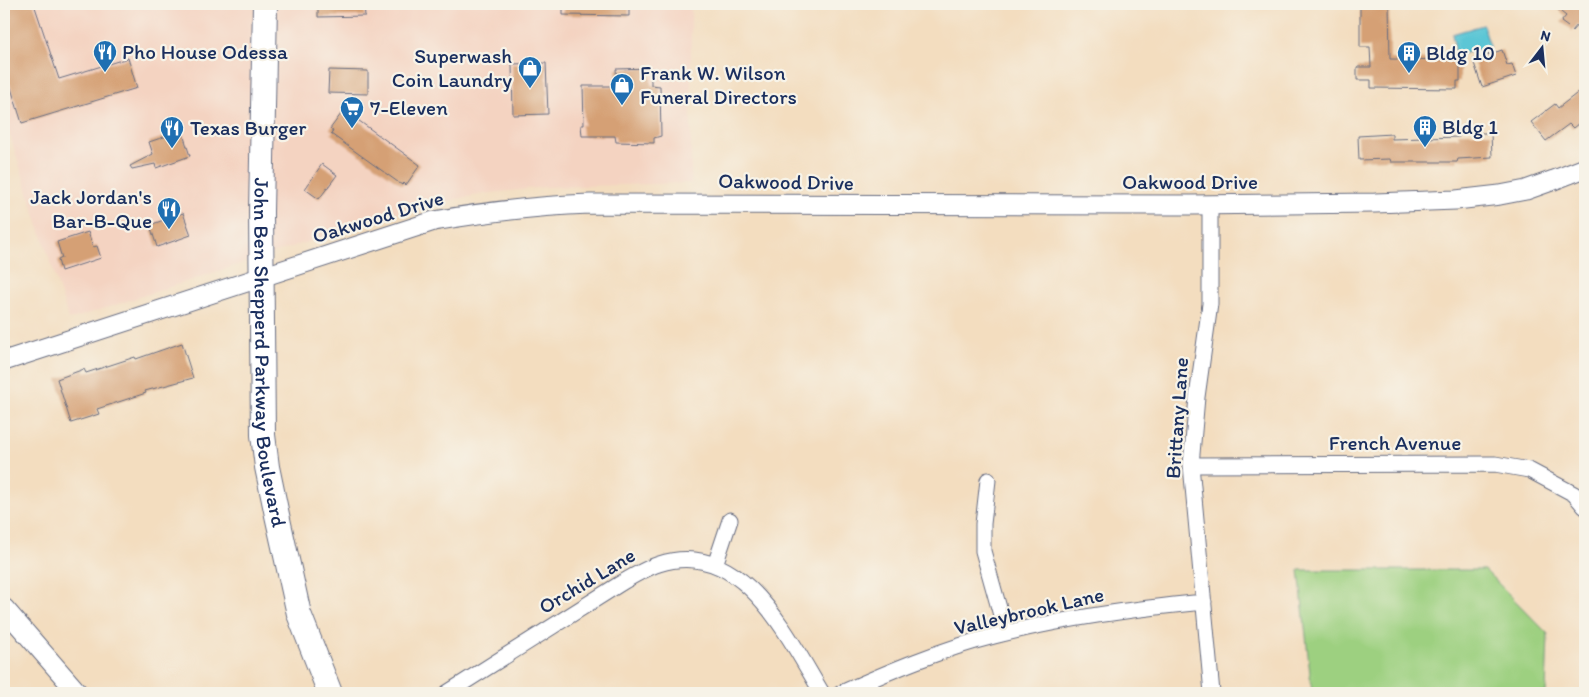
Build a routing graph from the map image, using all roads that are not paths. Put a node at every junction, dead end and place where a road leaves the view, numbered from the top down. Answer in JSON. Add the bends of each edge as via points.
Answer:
{"nodes":[{"id":1,"x":265,"y":4,"type":"edge"},
{"id":2,"x":1585,"y":168,"type":"edge"},
{"id":3,"x":1210,"y":205,"type":"junction"},
{"id":4,"x":262,"y":277,"type":"junction"},
{"id":5,"x":4,"y":361,"type":"edge"},
{"id":6,"x":1191,"y":465,"type":"junction"},
{"id":7,"x":988,"y":480,"type":"dead end"},
{"id":8,"x":1585,"y":507,"type":"edge"},
{"id":9,"x":730,"y":520,"type":"dead end"},
{"id":10,"x":715,"y":566,"type":"junction"},
{"id":11,"x":1204,"y":602,"type":"junction"},
{"id":12,"x":4,"y":608,"type":"edge"},
{"id":13,"x":1006,"y":633,"type":"junction"},
{"id":14,"x":78,"y":693,"type":"edge"},
{"id":15,"x":330,"y":693,"type":"edge"},
{"id":16,"x":447,"y":693,"type":"edge"},
{"id":17,"x":822,"y":693,"type":"edge"},
{"id":18,"x":841,"y":693,"type":"edge"},
{"id":19,"x":1212,"y":693,"type":"edge"}],
"edges":[{"from":1,"to":4,"type":"main road","name":"John Ben Shepperd Parkway Boulevard"},
{"from":2,"to":3,"type":"street","name":"Oakwood Drive","via":[[1526,190],[1456,200]]},
{"from":3,"to":4,"type":"street","name":"Oakwood Drive","via":[[549,205],[434,221]]},
{"from":3,"to":6,"type":"street","name":"Brittany Lane","via":[[1210,304]]},
{"from":4,"to":5,"type":"street","name":"Oakwood Drive"},
{"from":4,"to":15,"type":"main road","name":"John Ben Shepperd Parkway Boulevard","via":[[263,435],[267,467],[299,614]]},
{"from":6,"to":8,"type":"street","name":"French Avenue","via":[[1495,464],[1529,470],[1574,494]]},
{"from":6,"to":11,"type":"street","name":"Brittany Lane"},
{"from":7,"to":13,"type":"street","via":[[983,551]]},
{"from":9,"to":10,"type":"street"},
{"from":10,"to":16,"type":"street","name":"Orchid Lane","via":[[676,561],[644,570]]},
{"from":10,"to":17,"type":"street","name":"Orchid Lane","via":[[739,578],[771,611]]},
{"from":11,"to":13,"type":"street","name":"Valleybrook Lane","via":[[1060,621]]},
{"from":11,"to":19,"type":"street","name":"Brittany Lane"},
{"from":12,"to":14,"type":"street"},
{"from":13,"to":18,"type":"street","name":"Valleybrook Lane","via":[[936,654]]}]}
